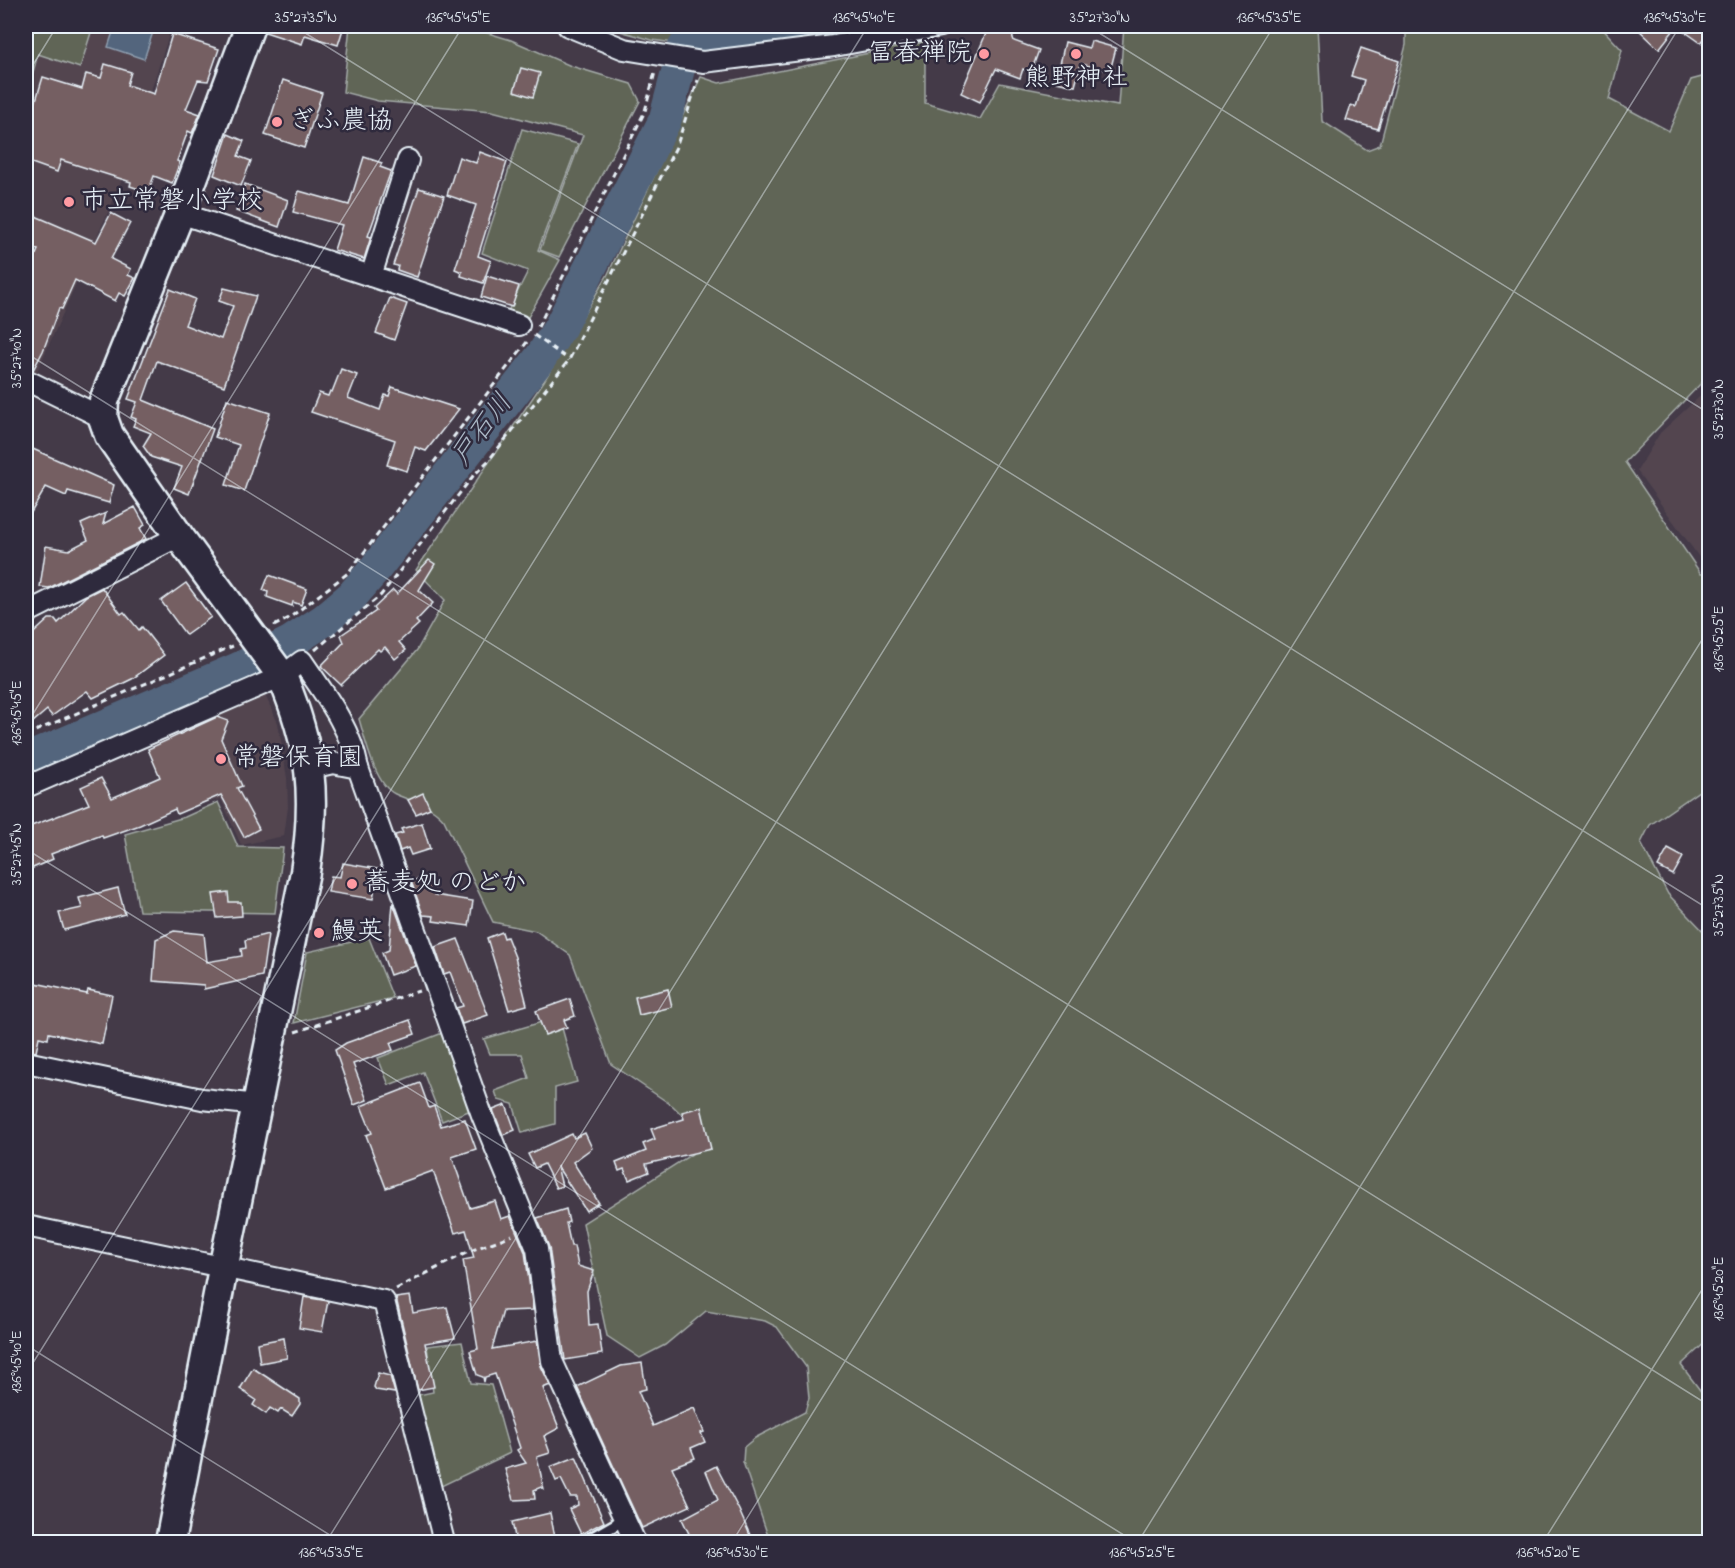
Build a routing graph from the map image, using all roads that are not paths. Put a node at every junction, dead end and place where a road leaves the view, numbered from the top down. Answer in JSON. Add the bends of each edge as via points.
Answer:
{"nodes":[{"id":1,"x":250,"y":26,"type":"edge"},
{"id":2,"x":568,"y":26,"type":"edge"},
{"id":3,"x":940,"y":26,"type":"edge"},
{"id":4,"x":408,"y":160,"type":"dead end"},
{"id":5,"x":180,"y":213,"type":"junction"},
{"id":6,"x":371,"y":276,"type":"junction"},
{"id":7,"x":519,"y":325,"type":"dead end"},
{"id":8,"x":26,"y":380,"type":"edge"},
{"id":9,"x":103,"y":418,"type":"junction"},
{"id":10,"x":179,"y":536,"type":"junction"},
{"id":11,"x":26,"y":613,"type":"edge"},
{"id":12,"x":287,"y":668,"type":"junction"},
{"id":13,"x":311,"y":768,"type":"junction"},
{"id":14,"x":358,"y":768,"type":"junction"},
{"id":15,"x":26,"y":787,"type":"edge"},
{"id":16,"x":26,"y":1062,"type":"edge"},
{"id":17,"x":258,"y":1105,"type":"junction"},
{"id":18,"x":26,"y":1226,"type":"edge"},
{"id":19,"x":223,"y":1269,"type":"junction"},
{"id":20,"x":625,"y":1519,"type":"junction"},
{"id":21,"x":170,"y":1542,"type":"edge"},
{"id":22,"x":444,"y":1542,"type":"edge"},
{"id":23,"x":585,"y":1542,"type":"edge"},
{"id":24,"x":635,"y":1542,"type":"edge"}],
"edges":[{"from":1,"to":5,"type":"street"},
{"from":2,"to":3,"type":"street","via":[[624,48],[699,62],[834,46]]},
{"from":4,"to":6,"type":"street"},
{"from":5,"to":6,"type":"street"},
{"from":5,"to":9,"type":"street","via":[[104,401]]},
{"from":6,"to":7,"type":"street"},
{"from":8,"to":9,"type":"street"},
{"from":9,"to":10,"type":"street","via":[[109,435]]},
{"from":10,"to":11,"type":"street"},
{"from":10,"to":12,"type":"street","via":[[255,640]]},
{"from":12,"to":13,"type":"street"},
{"from":12,"to":14,"type":"street","via":[[345,725]]},
{"from":12,"to":15,"type":"street"},
{"from":13,"to":14,"type":"street","via":[[333,763]]},
{"from":13,"to":17,"type":"street","via":[[310,836]]},
{"from":14,"to":20,"type":"street","via":[[482,1115],[537,1249],[552,1361]]},
{"from":16,"to":17,"type":"street","via":[[201,1099]]},
{"from":17,"to":19,"type":"street"},
{"from":18,"to":19,"type":"street"},
{"from":19,"to":21,"type":"street"},
{"from":19,"to":22,"type":"street","via":[[384,1300]]},
{"from":20,"to":23,"type":"lane"},
{"from":20,"to":24,"type":"street"}]}
